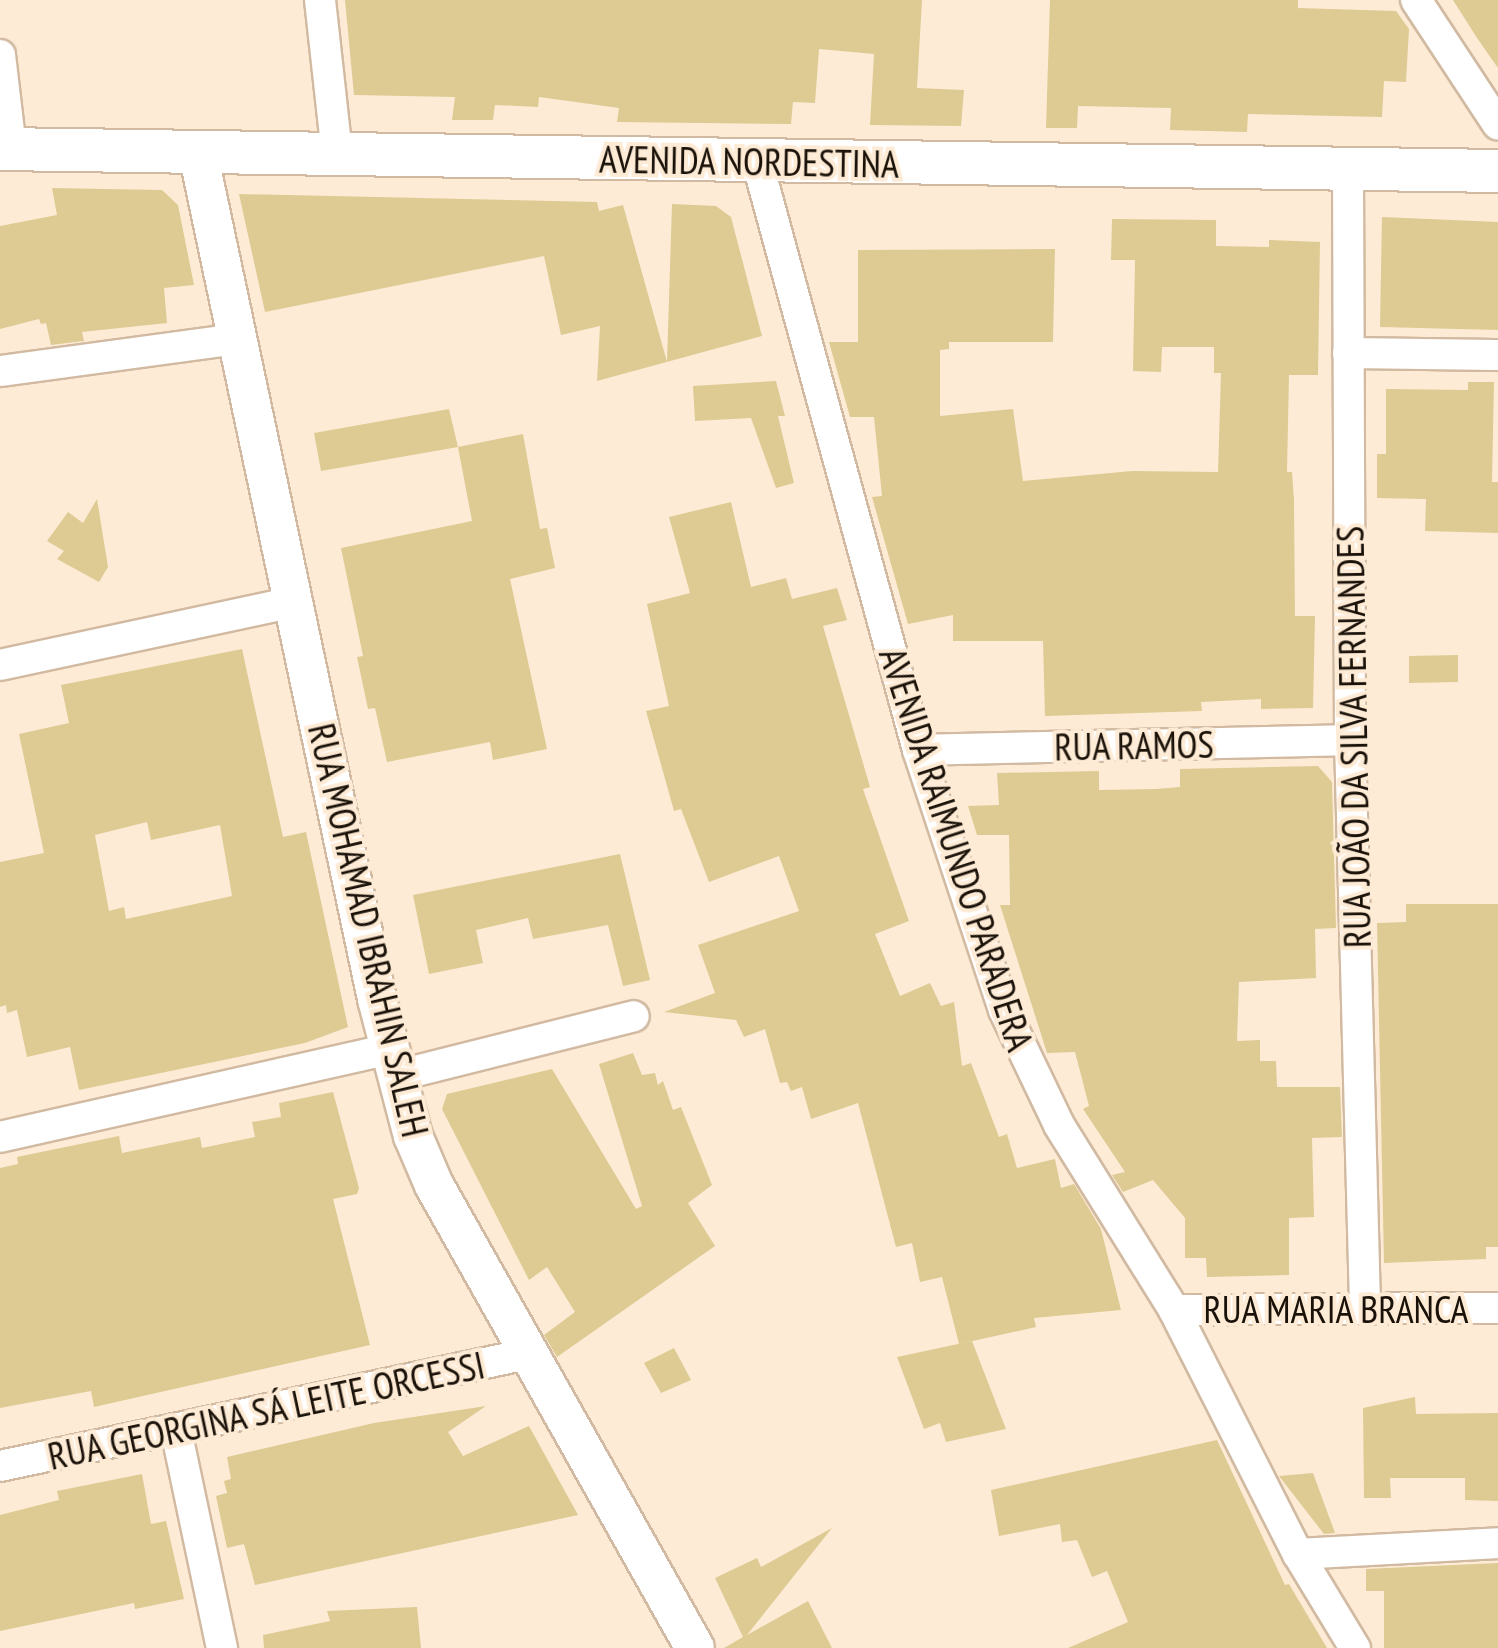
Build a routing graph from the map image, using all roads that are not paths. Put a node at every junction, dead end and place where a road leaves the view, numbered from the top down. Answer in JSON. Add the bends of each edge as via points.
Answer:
{"nodes":[{"id":1,"x":320,"y":0,"type":"edge"},
{"id":2,"x":1416,"y":0,"type":"edge"},
{"id":3,"x":0,"y":55,"type":"edge"},
{"id":4,"x":1498,"y":125,"type":"edge"},
{"id":5,"x":5,"y":149,"type":"edge"},
{"id":6,"x":198,"y":153,"type":"junction"},
{"id":7,"x":337,"y":155,"type":"junction"},
{"id":8,"x":757,"y":161,"type":"junction"},
{"id":9,"x":1348,"y":169,"type":"junction"},
{"id":10,"x":1498,"y":170,"type":"edge"},
{"id":11,"x":236,"y":338,"type":"junction"},
{"id":12,"x":1348,"y":353,"type":"junction"},
{"id":13,"x":1498,"y":355,"type":"edge"},
{"id":14,"x":0,"y":372,"type":"edge"},
{"id":15,"x":294,"y":602,"type":"junction"},
{"id":16,"x":0,"y":664,"type":"edge"},
{"id":17,"x":1350,"y":740,"type":"junction"},
{"id":18,"x":918,"y":750,"type":"junction"},
{"id":19,"x":634,"y":1016,"type":"dead end"},
{"id":20,"x":393,"y":1062,"type":"junction"},
{"id":21,"x":0,"y":1138,"type":"edge"},
{"id":22,"x":1365,"y":1306,"type":"junction"},
{"id":23,"x":1498,"y":1308,"type":"edge"},
{"id":24,"x":1174,"y":1310,"type":"junction"},
{"id":25,"x":532,"y":1353,"type":"junction"},
{"id":26,"x":176,"y":1430,"type":"junction"},
{"id":27,"x":0,"y":1466,"type":"edge"},
{"id":28,"x":1498,"y":1543,"type":"edge"},
{"id":29,"x":1298,"y":1554,"type":"junction"},
{"id":30,"x":222,"y":1648,"type":"edge"},
{"id":31,"x":695,"y":1648,"type":"edge"},
{"id":32,"x":1354,"y":1648,"type":"edge"}],
"edges":[{"from":1,"to":7,"type":"street"},
{"from":2,"to":4,"type":"street"},
{"from":3,"to":5,"type":"street"},
{"from":5,"to":6,"type":"main road","name":"AVENIDA NORDESTINA"},
{"from":6,"to":7,"type":"main road","name":"AVENIDA NORDESTINA"},
{"from":6,"to":11,"type":"street","name":"RUA MOHAMAD IBRAHIN SALEH"},
{"from":7,"to":8,"type":"main road","name":"AVENIDA NORDESTINA"},
{"from":8,"to":9,"type":"main road","name":"AVENIDA NORDESTINA"},
{"from":8,"to":18,"type":"street","name":"AVENIDA RAIMUNDO PARADERA"},
{"from":9,"to":10,"type":"main road","name":"AVENIDA NORDESTINA"},
{"from":9,"to":12,"type":"street","name":"RUA JOÃO DA SILVA FERNANDES"},
{"from":11,"to":14,"type":"street"},
{"from":11,"to":15,"type":"street","name":"RUA MOHAMAD IBRAHIN SALEH"},
{"from":12,"to":13,"type":"street"},
{"from":12,"to":17,"type":"street","name":"RUA JOÃO DA SILVA FERNANDES"},
{"from":15,"to":16,"type":"street"},
{"from":15,"to":20,"type":"street","name":"RUA MOHAMAD IBRAHIN SALEH"},
{"from":17,"to":18,"type":"street","name":"RUA RAMOS"},
{"from":17,"to":22,"type":"street","name":"RUA JOÃO DA SILVA FERNANDES"},
{"from":18,"to":24,"type":"street","name":"AVENIDA RAIMUNDO PARADERA","via":[[1029,1067]]},
{"from":19,"to":20,"type":"street"},
{"from":20,"to":21,"type":"street"},
{"from":20,"to":25,"type":"street","name":"RUA MOHAMAD IBRAHIN SALEH","via":[[434,1185]]},
{"from":22,"to":23,"type":"street","name":"RUA MARIA BRANCA"},
{"from":22,"to":24,"type":"street","name":"RUA MARIA BRANCA"},
{"from":24,"to":29,"type":"street","name":"AVENIDA RAIMUNDO PARADERA"},
{"from":25,"to":26,"type":"street","name":"RUA GEORGINA SÁ LEITE ORCESSI"},
{"from":25,"to":31,"type":"street","name":"RUA MOHAMAD IBRAHIN SALEH"},
{"from":26,"to":27,"type":"street","name":"RUA GEORGINA SÁ LEITE ORCESSI"},
{"from":26,"to":30,"type":"street"},
{"from":28,"to":29,"type":"street"},
{"from":29,"to":32,"type":"street","name":"AVENIDA RAIMUNDO PARADERA"}]}
